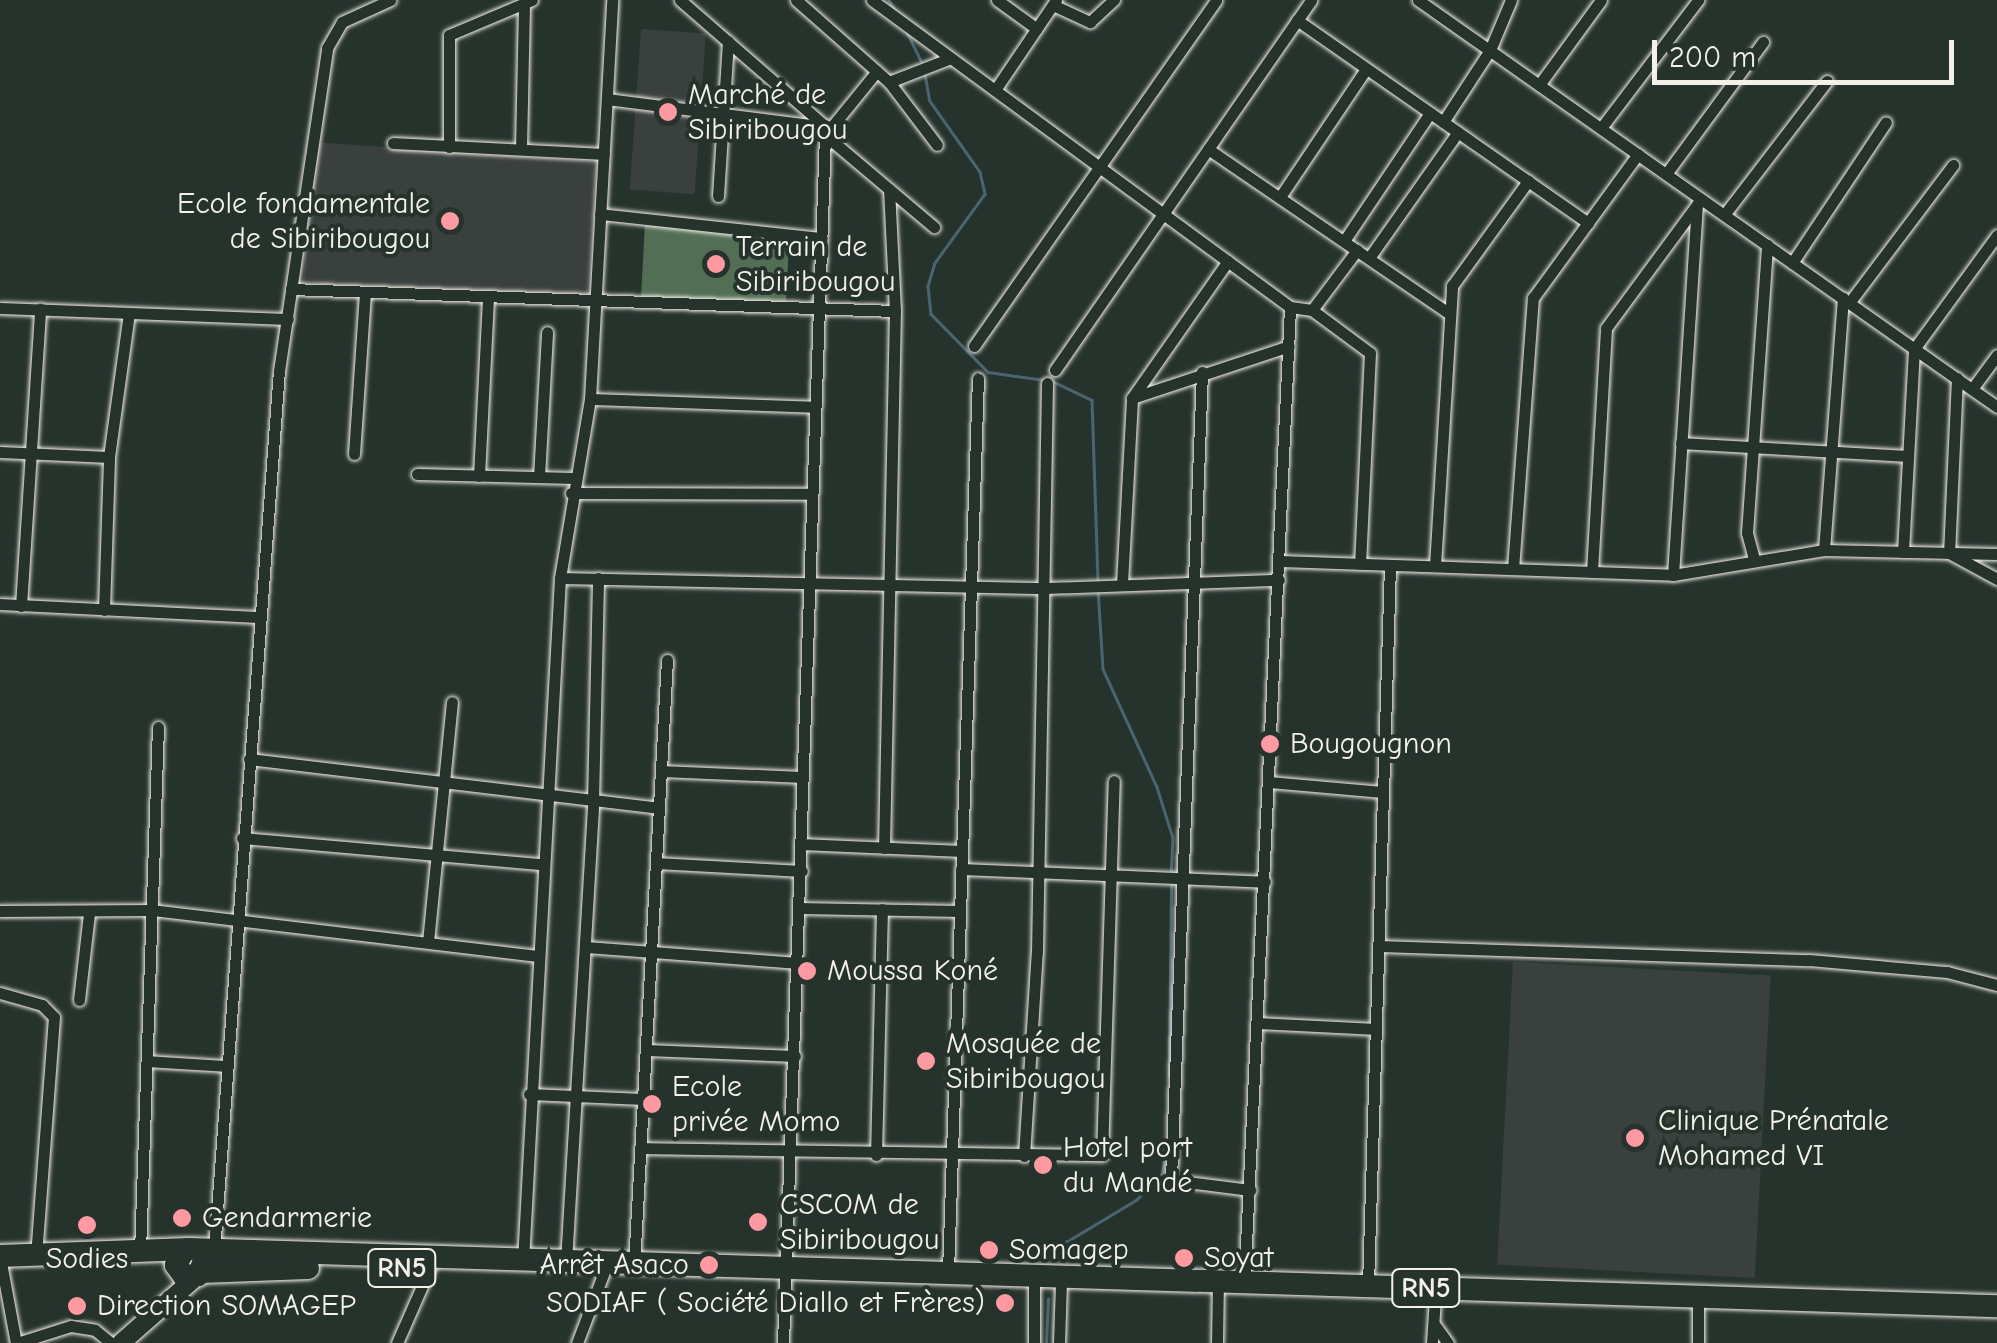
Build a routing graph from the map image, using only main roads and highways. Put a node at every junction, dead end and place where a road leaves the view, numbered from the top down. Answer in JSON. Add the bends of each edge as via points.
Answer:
{"nodes":[{"id":1,"x":0,"y":1256,"type":"edge"},
{"id":2,"x":193,"y":1262,"type":"junction"},
{"id":3,"x":606,"y":1269,"type":"junction"},
{"id":4,"x":787,"y":1274,"type":"junction"},
{"id":5,"x":1217,"y":1284,"type":"junction"},
{"id":6,"x":1244,"y":1285,"type":"junction"},
{"id":7,"x":1698,"y":1301,"type":"junction"},
{"id":8,"x":1997,"y":1306,"type":"edge"},
{"id":9,"x":1997,"y":1315,"type":"edge"},
{"id":10,"x":121,"y":1343,"type":"edge"}],
"edges":[{"from":1,"to":2,"type":"highway","number":"RN5"},
{"from":2,"to":3,"type":"highway","number":"RN5"},
{"from":2,"to":3,"type":"highway","number":"RN5","via":[[523,1260]]},
{"from":2,"to":10,"type":"main road","via":[[151,1320]]},
{"from":3,"to":4,"type":"highway","number":"RN5"},
{"from":4,"to":5,"type":"highway","number":"RN5"},
{"from":4,"to":5,"type":"highway","number":"RN5","via":[[948,1272]]},
{"from":5,"to":6,"type":"highway","number":"RN5"},
{"from":6,"to":7,"type":"highway","number":"RN5"},
{"from":6,"to":7,"type":"highway","number":"RN5","via":[[1435,1298]]},
{"from":7,"to":8,"type":"highway","number":"RN5"},
{"from":7,"to":9,"type":"highway","number":"RN5"}]}
